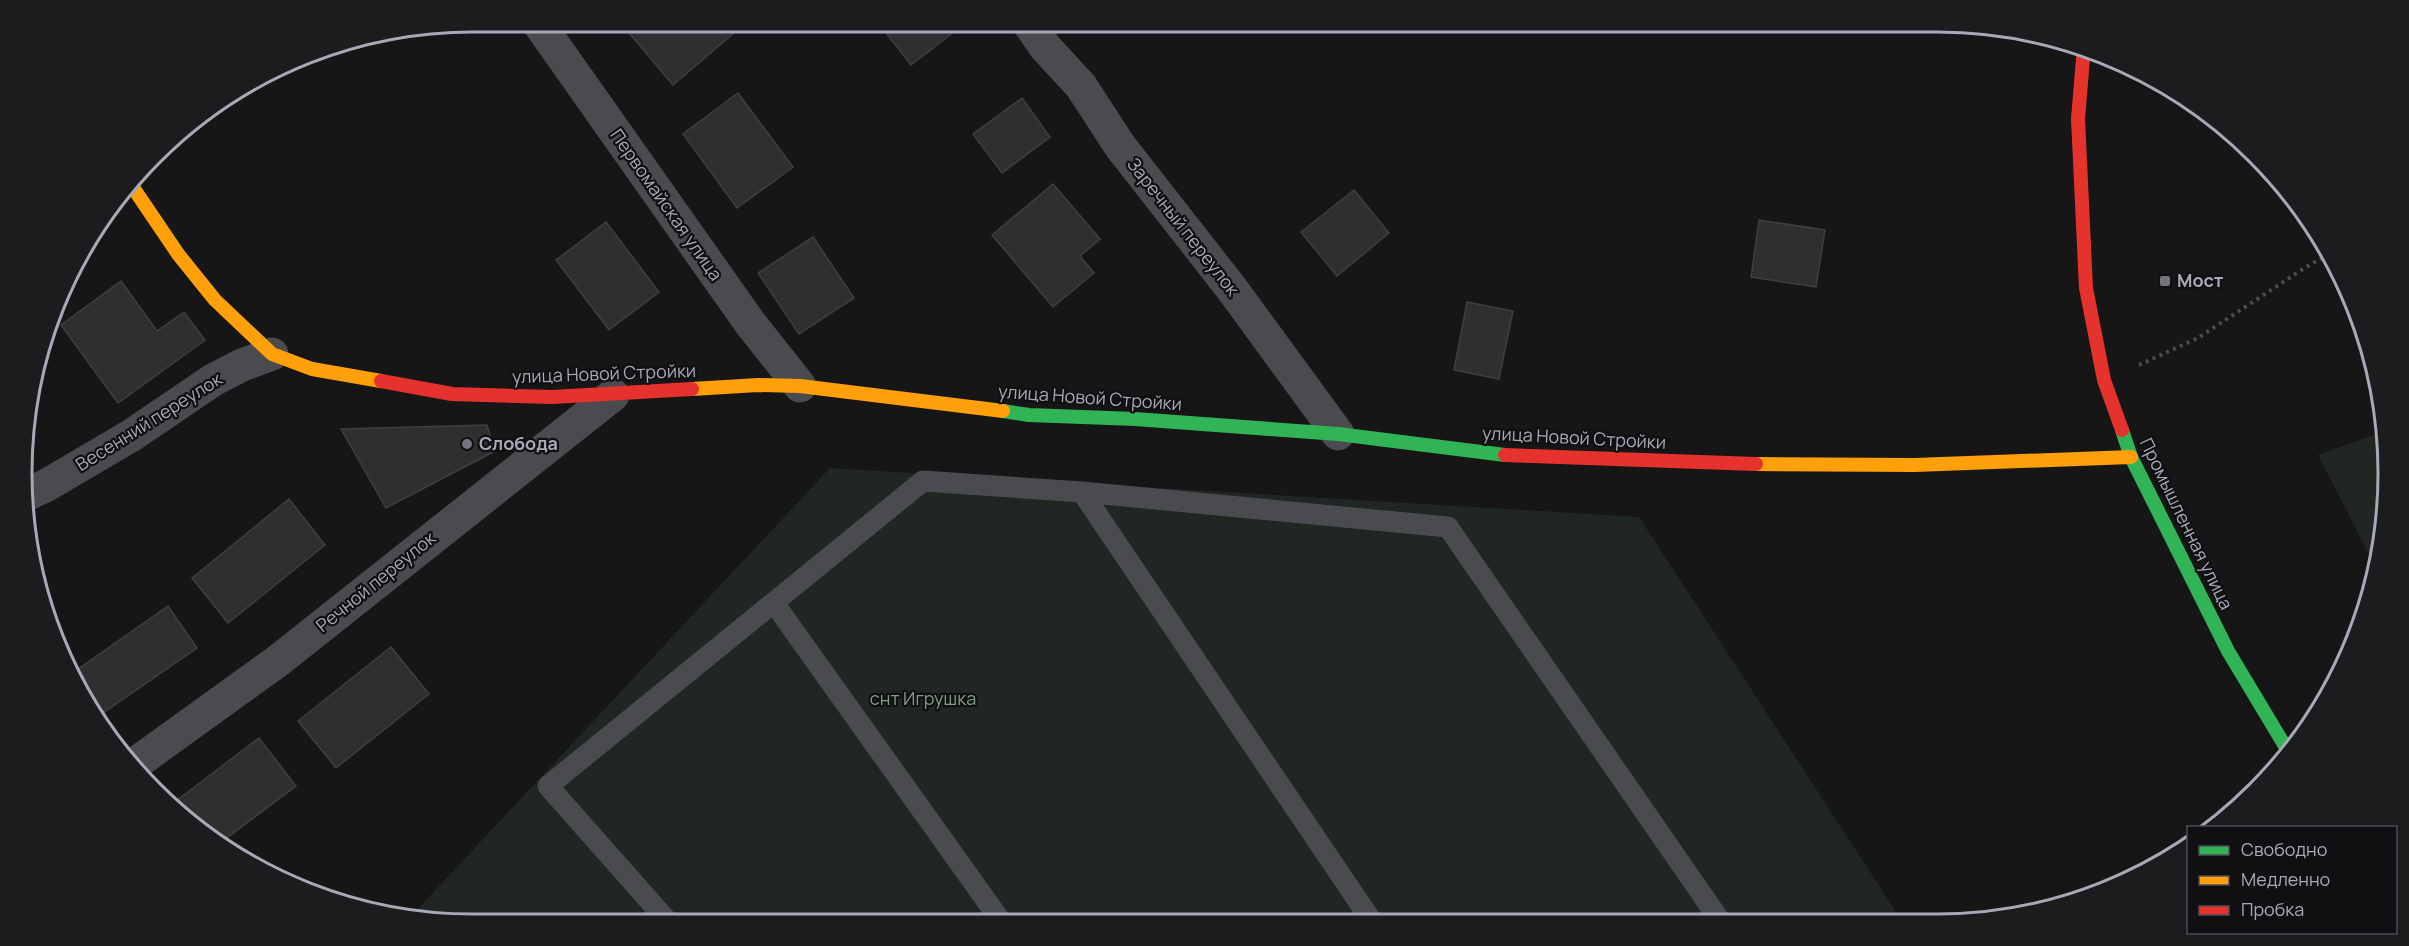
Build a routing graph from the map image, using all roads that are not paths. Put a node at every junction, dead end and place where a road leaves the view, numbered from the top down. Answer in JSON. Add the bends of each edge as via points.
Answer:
{"nodes":[{"id":1,"x":545,"y":32,"type":"edge"},
{"id":2,"x":1034,"y":32,"type":"edge"},
{"id":3,"x":2083,"y":57,"type":"edge"},
{"id":4,"x":135,"y":190,"type":"edge"},
{"id":5,"x":272,"y":354,"type":"junction"},
{"id":6,"x":800,"y":386,"type":"junction"},
{"id":7,"x":613,"y":395,"type":"junction"},
{"id":8,"x":1338,"y":434,"type":"junction"},
{"id":9,"x":2131,"y":457,"type":"junction"},
{"id":10,"x":32,"y":492,"type":"edge"},
{"id":11,"x":1082,"y":492,"type":"junction"},
{"id":12,"x":774,"y":603,"type":"junction"},
{"id":13,"x":2284,"y":744,"type":"edge"},
{"id":14,"x":139,"y":761,"type":"edge"},
{"id":15,"x":661,"y":914,"type":"edge"},
{"id":16,"x":996,"y":914,"type":"edge"},
{"id":17,"x":1366,"y":914,"type":"edge"},
{"id":18,"x":1715,"y":914,"type":"edge"}],
"edges":[{"from":1,"to":6,"type":"street","name":"Первомайская улица","via":[[737,304]]},
{"from":2,"to":8,"type":"street","name":"Заречный переулок","via":[[1081,86],[1120,146]]},
{"from":3,"to":9,"type":"street","name":"Промышленная улица","via":[[2078,118],[2086,288],[2104,380]]},
{"from":4,"to":5,"type":"street","name":"улица Новой Стройки","via":[[215,300]]},
{"from":5,"to":7,"type":"street","name":"улица Новой Стройки","via":[[312,369],[452,394],[552,398]]},
{"from":5,"to":10,"type":"street","name":"Весенний переулок","via":[[213,380],[132,435]]},
{"from":6,"to":7,"type":"street","name":"улица Новой Стройки","via":[[758,385]]},
{"from":6,"to":8,"type":"street","name":"улица Новой Стройки","via":[[1029,415]]},
{"from":7,"to":14,"type":"street","name":"Речной переулок","via":[[287,654]]},
{"from":8,"to":9,"type":"street","name":"улица Новой Стройки","via":[[1490,454],[1727,464],[1915,465]]},
{"from":9,"to":13,"type":"street","name":"Промышленная улица","via":[[2228,651]]},
{"from":11,"to":12,"type":"lane","via":[[923,481]]},
{"from":11,"to":17,"type":"lane"},
{"from":11,"to":18,"type":"lane","via":[[1448,527]]},
{"from":12,"to":15,"type":"lane","via":[[548,786]]},
{"from":12,"to":16,"type":"lane"}]}
